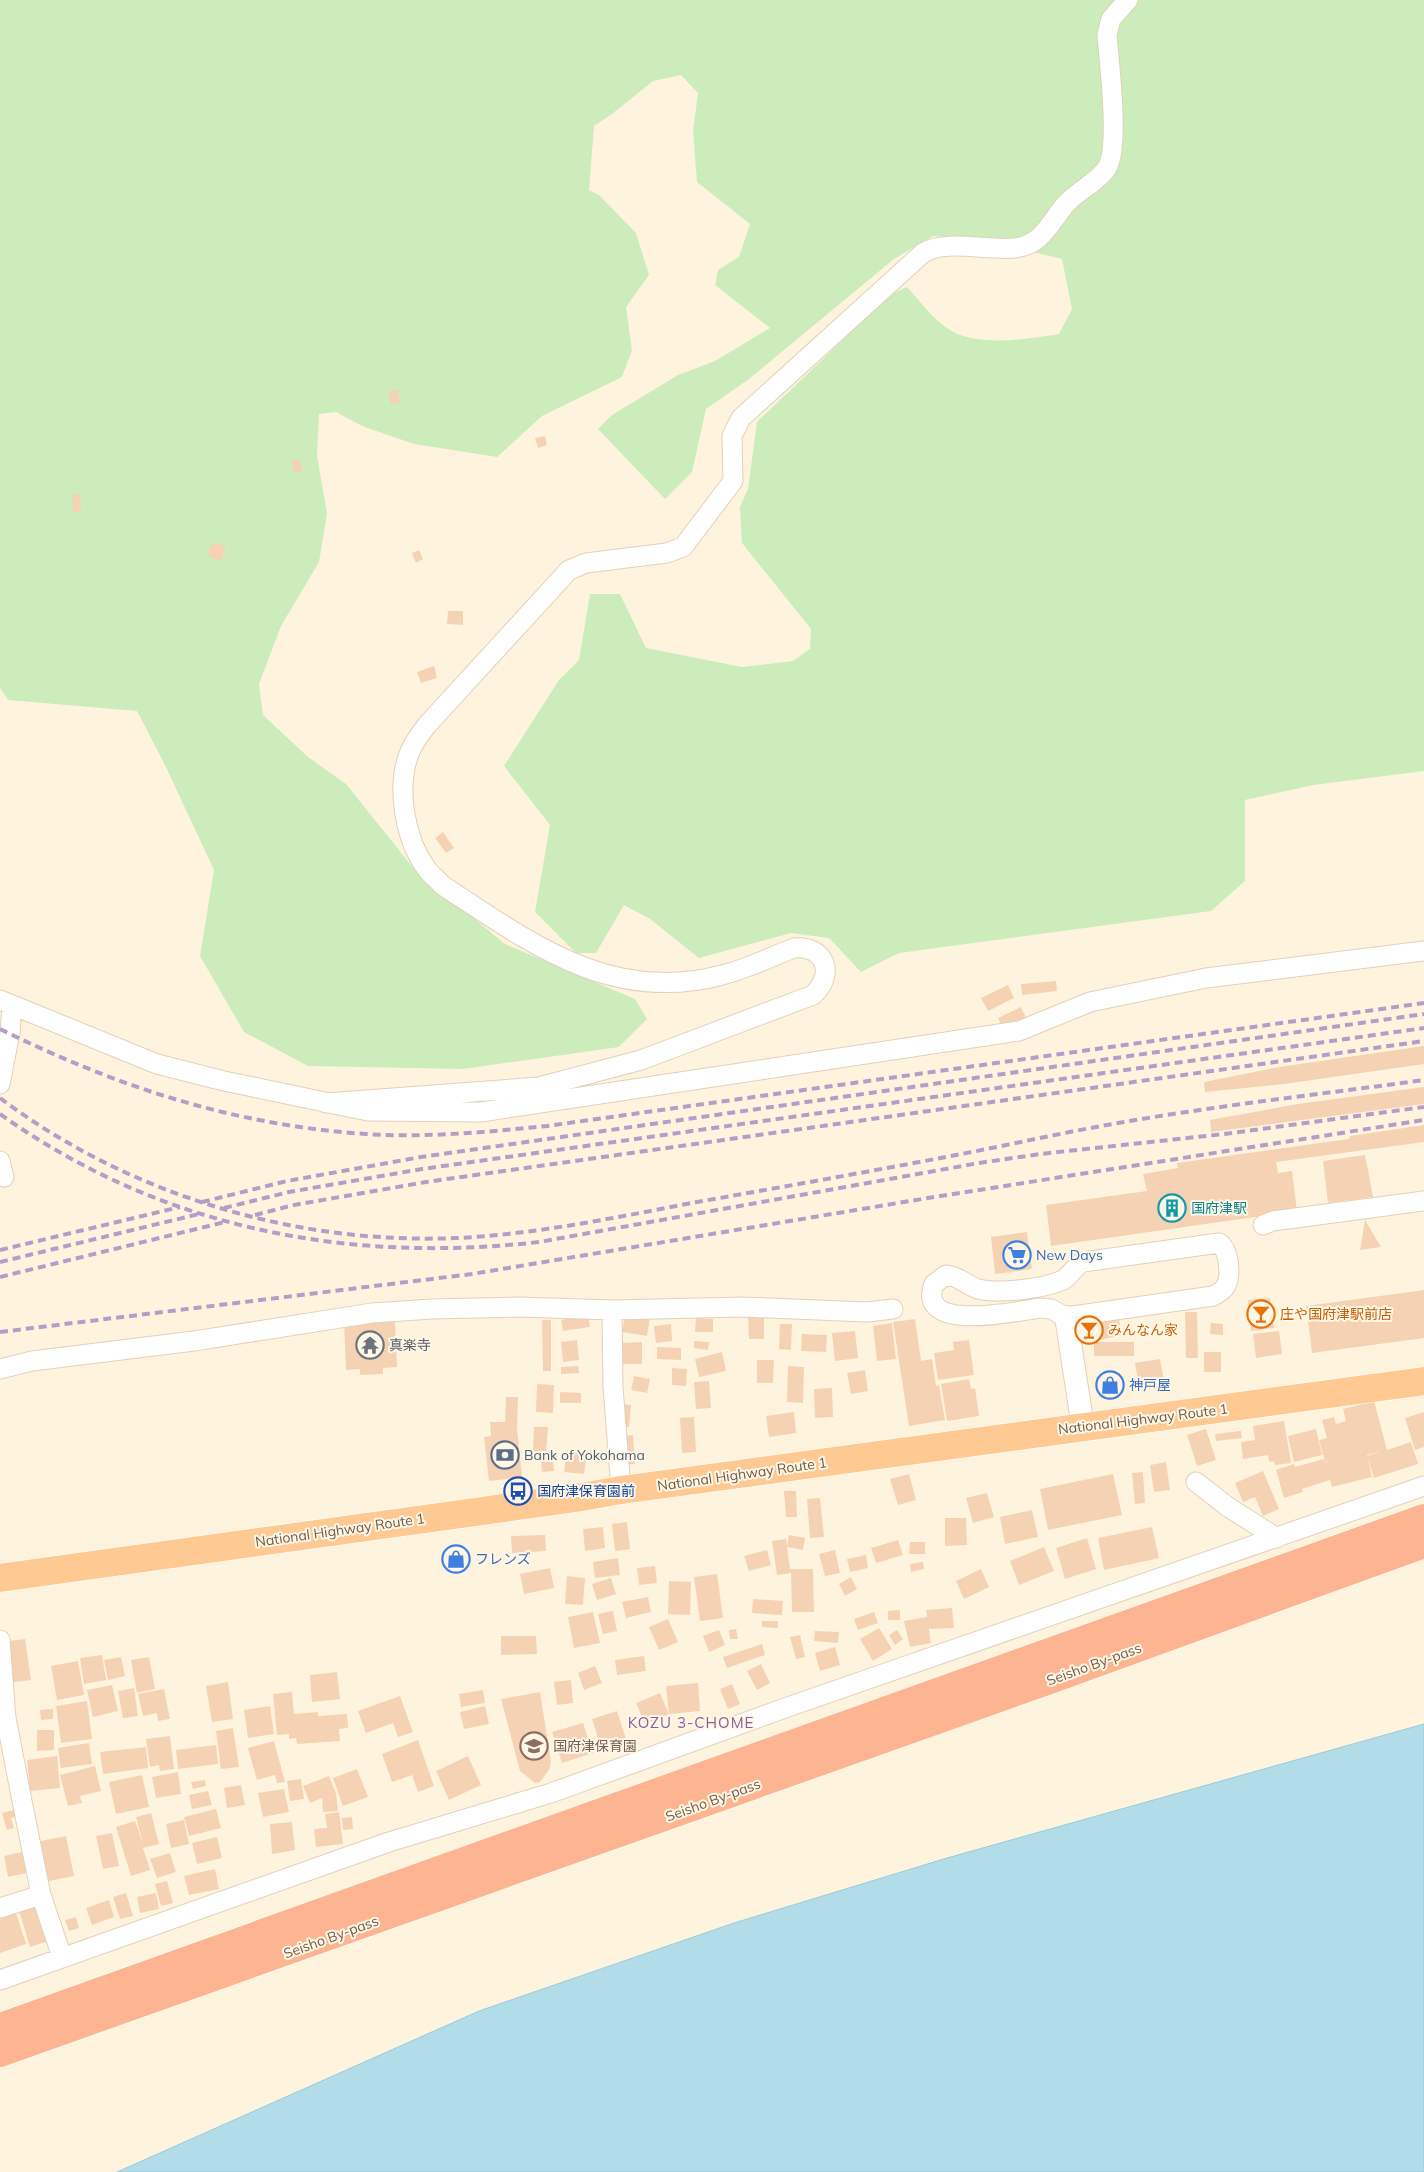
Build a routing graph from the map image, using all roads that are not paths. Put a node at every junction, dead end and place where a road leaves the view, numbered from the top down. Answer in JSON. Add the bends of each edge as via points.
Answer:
{"nodes":[{"id":1,"x":1128,"y":0,"type":"edge"},
{"id":2,"x":1424,"y":951,"type":"edge"},
{"id":3,"x":6,"y":1003,"type":"edge"},
{"id":4,"x":0,"y":1084,"type":"edge"},
{"id":5,"x":326,"y":1103,"type":"junction"},
{"id":6,"x":1424,"y":1201,"type":"edge"},
{"id":7,"x":1263,"y":1225,"type":"dead end"},
{"id":8,"x":612,"y":1310,"type":"junction"},
{"id":9,"x":893,"y":1310,"type":"dead end"},
{"id":10,"x":1066,"y":1317,"type":"junction"},
{"id":11,"x":0,"y":1369,"type":"edge"},
{"id":12,"x":1424,"y":1381,"type":"edge"},
{"id":13,"x":1083,"y":1427,"type":"junction"},
{"id":14,"x":1196,"y":1482,"type":"dead end"},
{"id":15,"x":1424,"y":1486,"type":"edge"},
{"id":16,"x":621,"y":1490,"type":"junction"},
{"id":17,"x":1424,"y":1518,"type":"edge"},
{"id":18,"x":1277,"y":1538,"type":"junction"},
{"id":19,"x":1424,"y":1544,"type":"edge"},
{"id":20,"x":0,"y":1578,"type":"edge"},
{"id":21,"x":0,"y":1640,"type":"edge"},
{"id":22,"x":41,"y":1895,"type":"junction"},
{"id":23,"x":0,"y":1908,"type":"edge"},
{"id":24,"x":62,"y":1957,"type":"junction"},
{"id":25,"x":0,"y":1980,"type":"edge"},
{"id":26,"x":116,"y":2014,"type":"junction"},
{"id":27,"x":0,"y":2027,"type":"edge"},
{"id":28,"x":0,"y":2053,"type":"edge"},
{"id":29,"x":0,"y":2068,"type":"edge"}],
"edges":[{"from":1,"to":5,"type":"street","via":[[1112,19],[1107,35],[1113,147],[1101,175],[1068,202],[1047,230],[1030,245],[1012,249],[937,247],[923,253],[741,418],[732,436],[733,482],[683,547],[667,553],[586,563],[569,570],[427,725],[409,754],[403,789],[408,831],[426,869],[442,884],[561,959],[610,976],[664,982],[722,975],[802,947],[817,952],[822,958],[825,973],[822,985],[813,994],[640,1060],[539,1087]]},
{"from":2,"to":5,"type":"street","via":[[1206,978],[1090,1002],[1018,1031],[481,1112],[368,1111]]},
{"from":3,"to":4,"type":"street","via":[[10,1034]]},
{"from":3,"to":5,"type":"street","via":[[157,1064]]},
{"from":6,"to":7,"type":"street"},
{"from":8,"to":9,"type":"street","via":[[742,1307],[867,1312]]},
{"from":8,"to":11,"type":"street","via":[[486,1307],[372,1312],[194,1341],[32,1361]]},
{"from":8,"to":16,"type":"street","via":[[613,1387]]},
{"from":10,"to":10,"type":"street","via":[[1051,1309],[1040,1308],[962,1317],[937,1308],[932,1290],[939,1278],[946,1275],[960,1278],[974,1288],[992,1291],[1045,1286],[1064,1279],[1083,1262],[1219,1243],[1225,1246],[1228,1279],[1226,1286],[1213,1296]]},
{"from":10,"to":13,"type":"street"},
{"from":12,"to":13,"type":"highway","name":"National Highway Route 1"},
{"from":13,"to":16,"type":"highway","name":"National Highway Route 1"},
{"from":14,"to":18,"type":"street"},
{"from":15,"to":18,"type":"street"},
{"from":16,"to":20,"type":"highway","name":"National Highway Route 1"},
{"from":17,"to":27,"type":"highway","name":"Seisho By-pass"},
{"from":18,"to":24,"type":"street","via":[[794,1705],[551,1794],[389,1842]]},
{"from":19,"to":26,"type":"highway","name":"Seisho By-pass"},
{"from":21,"to":22,"type":"street","via":[[6,1718]]},
{"from":22,"to":23,"type":"street"},
{"from":22,"to":24,"type":"street"},
{"from":24,"to":25,"type":"street"},
{"from":26,"to":28,"type":"highway","name":"Seisho By-pass"},
{"from":26,"to":29,"type":"highway"}]}
